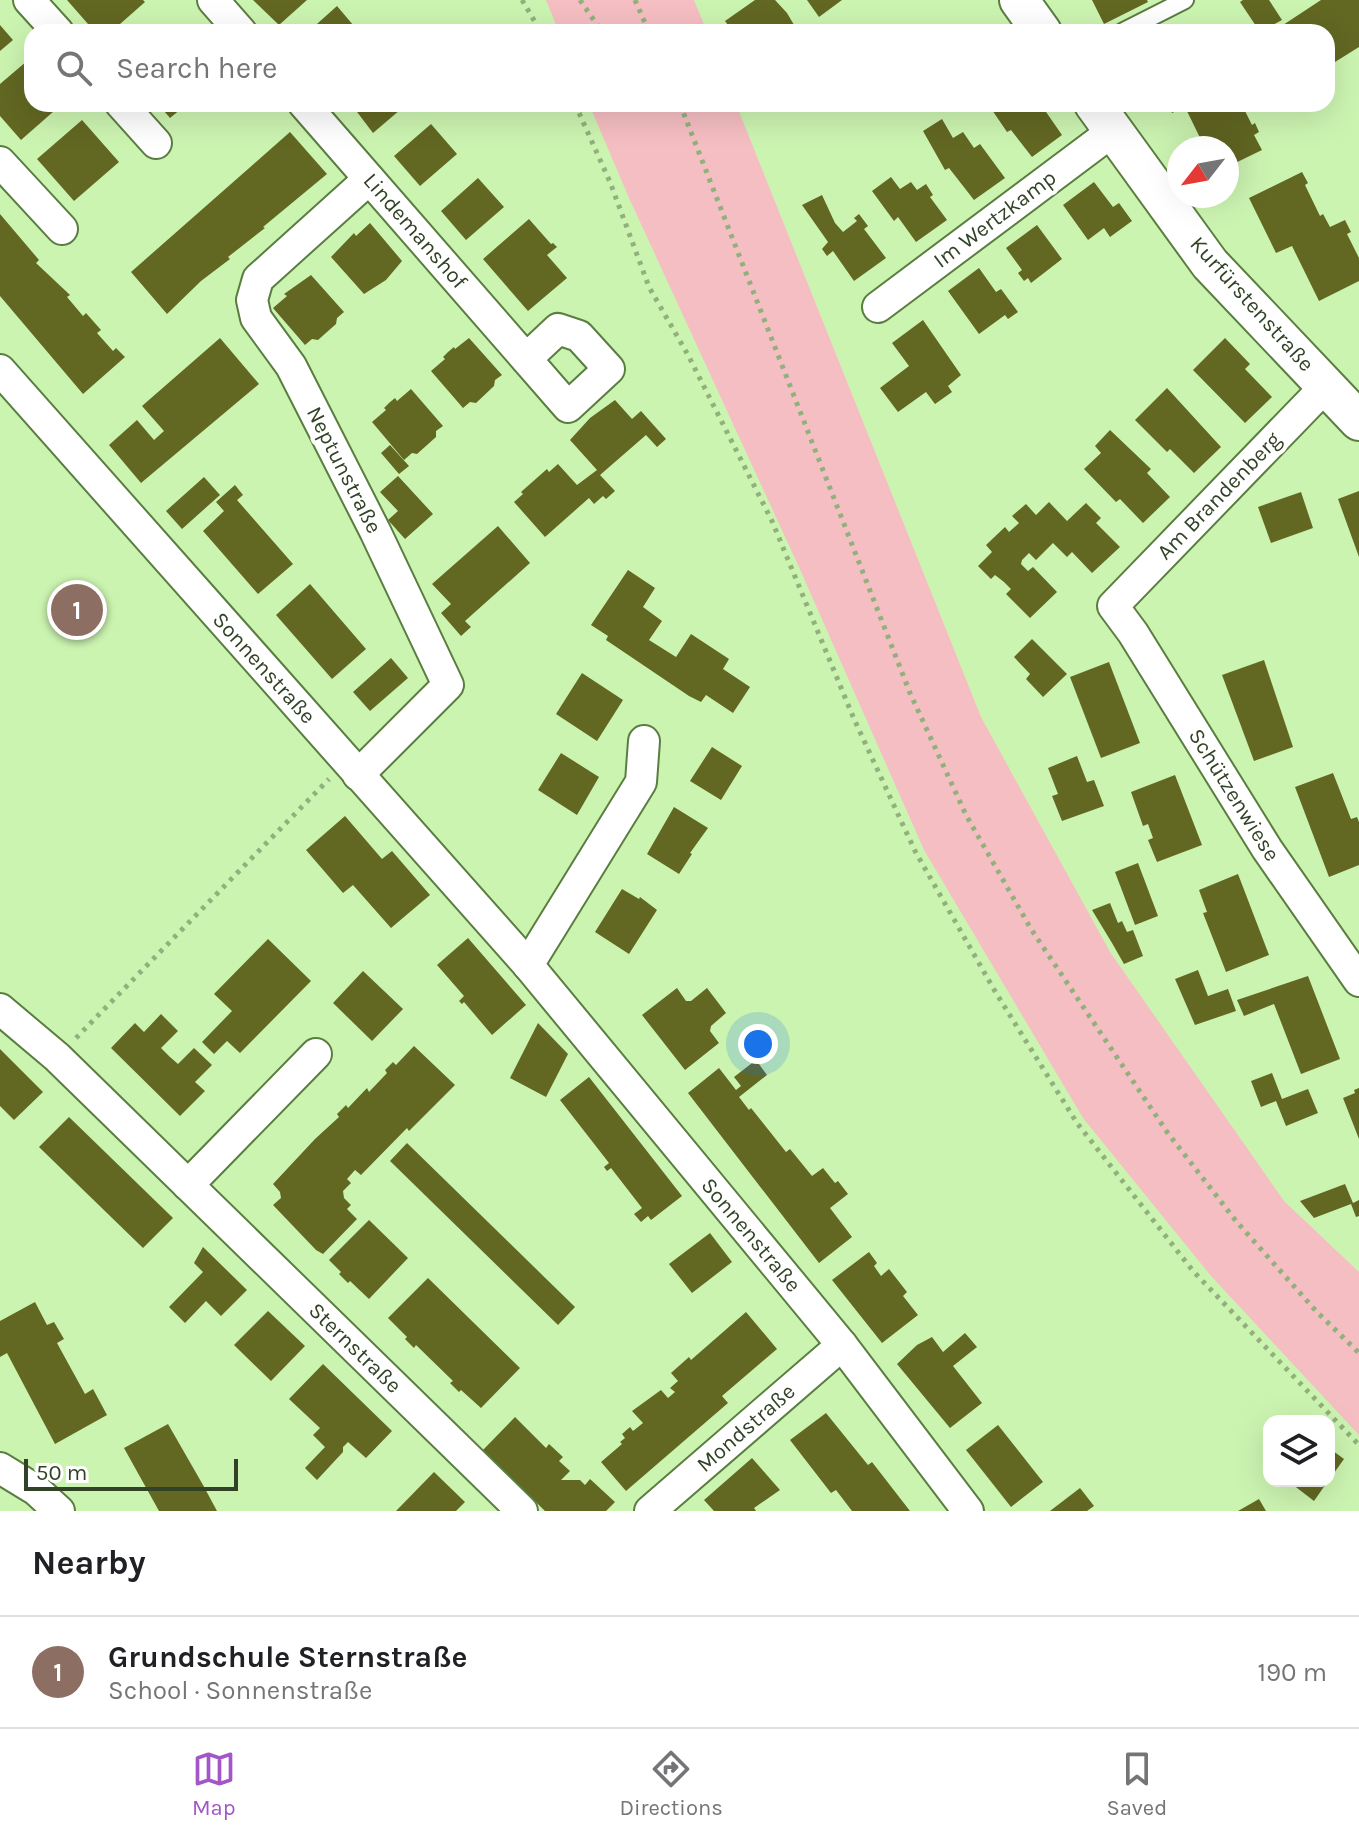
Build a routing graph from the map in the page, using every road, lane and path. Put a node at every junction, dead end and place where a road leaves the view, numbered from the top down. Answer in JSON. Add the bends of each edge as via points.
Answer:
{"nodes":[{"id":1,"x":29,"y":0,"type":"edge"},
{"id":2,"x":213,"y":0,"type":"edge"},
{"id":3,"x":522,"y":0,"type":"edge"},
{"id":4,"x":580,"y":0,"type":"edge"},
{"id":5,"x":635,"y":0,"type":"edge"},
{"id":6,"x":1019,"y":0,"type":"edge"},
{"id":7,"x":1185,"y":0,"type":"edge"},
{"id":8,"x":51,"y":24,"type":"edge"},
{"id":9,"x":234,"y":24,"type":"edge"},
{"id":10,"x":536,"y":24,"type":"edge"},
{"id":11,"x":596,"y":24,"type":"edge"},
{"id":12,"x":646,"y":24,"type":"edge"},
{"id":13,"x":1036,"y":24,"type":"edge"},
{"id":14,"x":1138,"y":24,"type":"edge"},
{"id":15,"x":128,"y":112,"type":"edge"},
{"id":16,"x":311,"y":112,"type":"edge"},
{"id":17,"x":579,"y":112,"type":"edge"},
{"id":18,"x":682,"y":112,"type":"edge"},
{"id":19,"x":1103,"y":117,"type":"edge"},
{"id":20,"x":156,"y":143,"type":"dead end"},
{"id":21,"x":0,"y":162,"type":"edge"},
{"id":22,"x":369,"y":179,"type":"junction"},
{"id":23,"x":62,"y":229,"type":"dead end"},
{"id":24,"x":878,"y":307,"type":"dead end"},
{"id":25,"x":526,"y":359,"type":"dead end"},
{"id":26,"x":0,"y":370,"type":"edge"},
{"id":27,"x":1326,"y":386,"type":"junction"},
{"id":28,"x":1359,"y":421,"type":"edge"},
{"id":29,"x":1113,"y":606,"type":"joint"},
{"id":30,"x":644,"y":741,"type":"dead end"},
{"id":31,"x":352,"y":768,"type":"junction"},
{"id":32,"x":528,"y":965,"type":"junction"},
{"id":33,"x":1359,"y":981,"type":"edge"},
{"id":34,"x":0,"y":1009,"type":"edge"},
{"id":35,"x":316,"y":1054,"type":"dead end"},
{"id":36,"x":57,"y":1057,"type":"junction"},
{"id":37,"x":188,"y":1185,"type":"junction"},
{"id":38,"x":842,"y":1345,"type":"junction"},
{"id":39,"x":1359,"y":1353,"type":"edge"},
{"id":40,"x":1359,"y":1445,"type":"edge"},
{"id":41,"x":0,"y":1468,"type":"edge"},
{"id":42,"x":59,"y":1511,"type":"edge"},
{"id":43,"x":522,"y":1511,"type":"edge"},
{"id":44,"x":650,"y":1511,"type":"edge"},
{"id":45,"x":968,"y":1511,"type":"edge"}],
"edges":[{"from":1,"to":8,"type":"street"},
{"from":2,"to":9,"type":"street"},
{"from":3,"to":10,"type":"path"},
{"from":4,"to":11,"type":"path"},
{"from":5,"to":12,"type":"path"},
{"from":6,"to":13,"type":"street"},
{"from":7,"to":14,"type":"lane"},
{"from":15,"to":20,"type":"street"},
{"from":16,"to":22,"type":"street","name":"Lindemanshof"},
{"from":17,"to":40,"type":"path","via":[[649,287],[772,521],[915,851],[996,993],[1077,1123],[1193,1271]]},
{"from":18,"to":39,"type":"path","via":[[910,693],[966,815],[1031,929],[1167,1132],[1236,1221]]},
{"from":19,"to":24,"type":"street","name":"Im Wertzkamp"},
{"from":19,"to":27,"type":"street","name":"Kurfürstenstraße","via":[[1210,264]]},
{"from":21,"to":23,"type":"street"},
{"from":22,"to":25,"type":"street","name":"Lindemanshof"},
{"from":22,"to":31,"type":"street","name":"Neptunstraße","via":[[258,279],[252,300],[256,318],[291,366],[448,685]]},
{"from":26,"to":31,"type":"street","name":"Sonnenstraße"},
{"from":27,"to":28,"type":"street","name":"Kurfürstenstraße"},
{"from":27,"to":29,"type":"street","name":"Am Brandenberg"},
{"from":29,"to":33,"type":"street","name":"Schützenwiese","via":[[1267,849]]},
{"from":30,"to":32,"type":"street","via":[[641,782]]},
{"from":31,"to":32,"type":"street","name":"Sonnenstraße"},
{"from":31,"to":36,"type":"path"},
{"from":32,"to":38,"type":"street","name":"Sonnenstraße"},
{"from":34,"to":36,"type":"street","name":"Sternstraße"},
{"from":35,"to":37,"type":"street"},
{"from":36,"to":37,"type":"street","name":"Sternstraße"},
{"from":37,"to":43,"type":"street","name":"Sternstraße"},
{"from":38,"to":44,"type":"street","name":"Mondstraße"},
{"from":38,"to":45,"type":"street","name":"Sonnenstraße"},
{"from":41,"to":42,"type":"street"}]}
